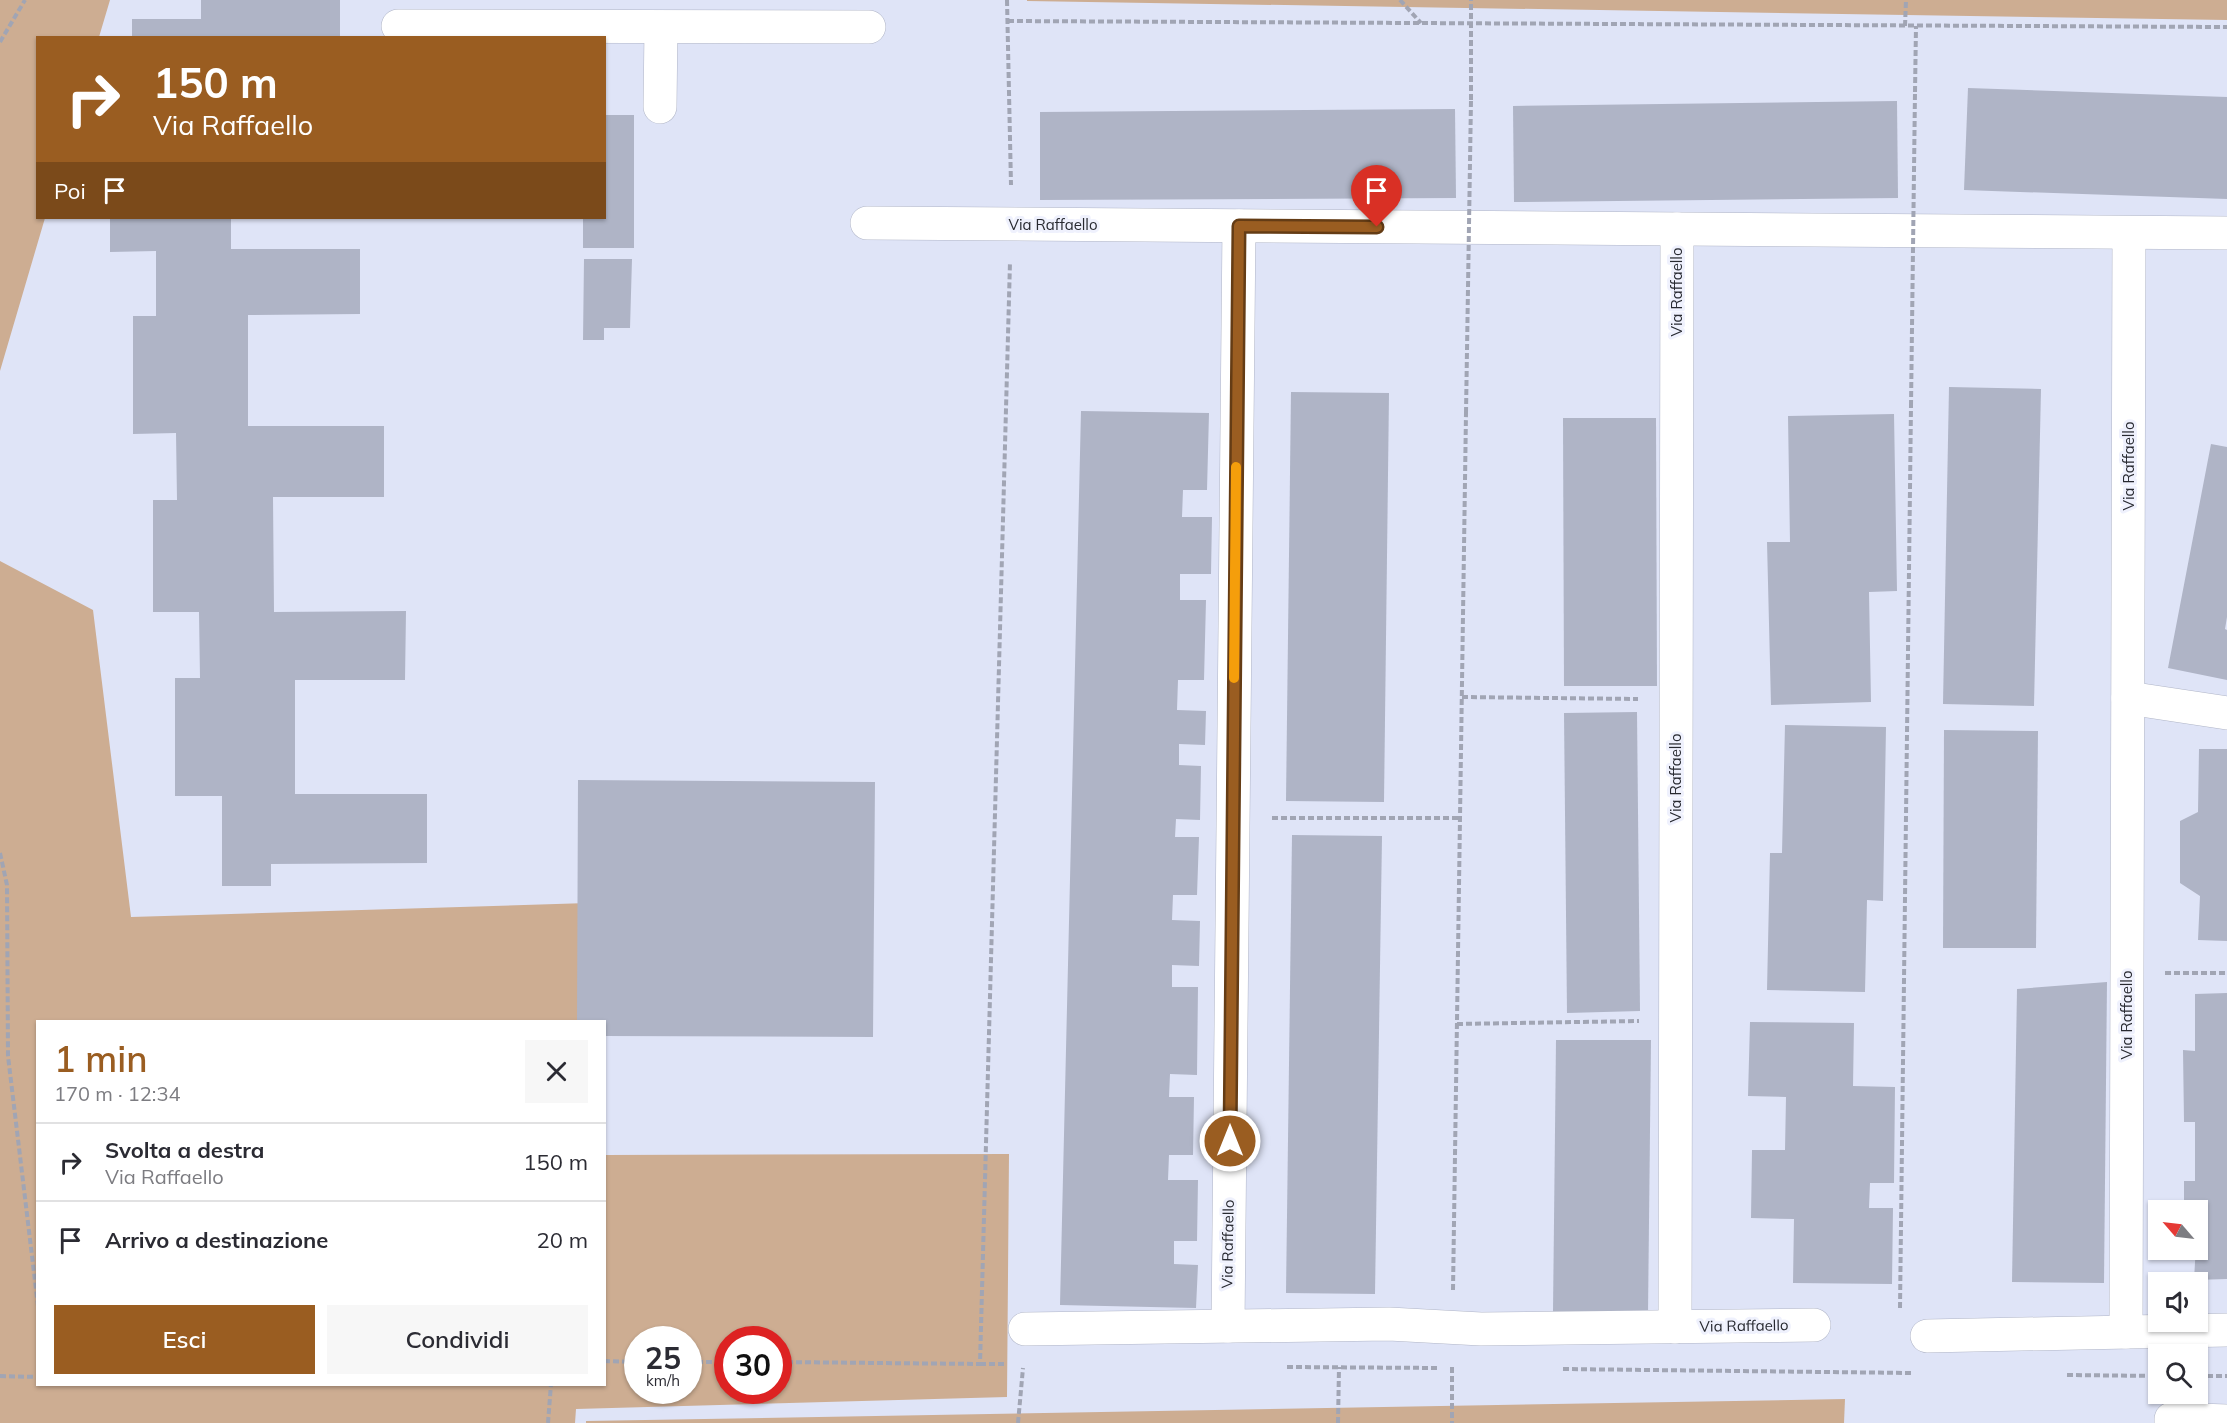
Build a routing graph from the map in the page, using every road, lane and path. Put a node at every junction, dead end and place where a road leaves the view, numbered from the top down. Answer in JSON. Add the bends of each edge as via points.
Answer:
{"nodes":[{"id":1,"x":25,"y":0,"type":"edge"},
{"id":2,"x":1007,"y":0,"type":"edge"},
{"id":3,"x":1400,"y":0,"type":"edge"},
{"id":4,"x":1471,"y":0,"type":"edge"},
{"id":5,"x":1906,"y":0,"type":"edge"},
{"id":6,"x":1008,"y":21,"type":"junction"},
{"id":7,"x":1421,"y":23,"type":"junction"},
{"id":8,"x":1472,"y":25,"type":"junction"},
{"id":9,"x":398,"y":26,"type":"dead end"},
{"id":10,"x":1905,"y":26,"type":"junction"},
{"id":11,"x":1916,"y":26,"type":"junction"},
{"id":12,"x":660,"y":27,"type":"junction"},
{"id":13,"x":869,"y":27,"type":"dead end"},
{"id":14,"x":2227,"y":27,"type":"edge"},
{"id":15,"x":438,"y":32,"type":"edge"},
{"id":16,"x":571,"y":32,"type":"edge"},
{"id":17,"x":0,"y":42,"type":"edge"},
{"id":18,"x":660,"y":107,"type":"dead end"},
{"id":19,"x":867,"y":223,"type":"dead end"},
{"id":20,"x":1011,"y":224,"type":"junction"},
{"id":21,"x":1239,"y":226,"type":"junction"},
{"id":22,"x":1677,"y":229,"type":"junction"},
{"id":23,"x":2129,"y":233,"type":"junction"},
{"id":24,"x":2227,"y":233,"type":"edge"},
{"id":25,"x":1462,"y":697,"type":"junction"},
{"id":26,"x":2128,"y":698,"type":"junction"},
{"id":27,"x":1676,"y":700,"type":"junction"},
{"id":28,"x":2227,"y":713,"type":"edge"},
{"id":29,"x":1233,"y":818,"type":"junction"},
{"id":30,"x":1460,"y":818,"type":"junction"},
{"id":31,"x":0,"y":853,"type":"edge"},
{"id":32,"x":2127,"y":973,"type":"junction"},
{"id":33,"x":2227,"y":973,"type":"edge"},
{"id":34,"x":1676,"y":1020,"type":"junction"},
{"id":35,"x":1457,"y":1024,"type":"junction"},
{"id":36,"x":36,"y":1289,"type":"edge"},
{"id":37,"x":1899,"y":1313,"type":"dead end"},
{"id":38,"x":1814,"y":1325,"type":"dead end"},
{"id":39,"x":1228,"y":1326,"type":"junction"},
{"id":40,"x":1675,"y":1327,"type":"junction"},
{"id":41,"x":1452,"y":1328,"type":"junction"},
{"id":42,"x":1025,"y":1329,"type":"dead end"},
{"id":43,"x":2227,"y":1330,"type":"edge"},
{"id":44,"x":2126,"y":1332,"type":"junction"},
{"id":45,"x":1927,"y":1336,"type":"dead end"},
{"id":46,"x":606,"y":1361,"type":"edge"},
{"id":47,"x":1899,"y":1361,"type":"dead end"},
{"id":48,"x":624,"y":1362,"type":"edge"},
{"id":49,"x":792,"y":1362,"type":"edge"},
{"id":50,"x":980,"y":1364,"type":"junction"},
{"id":51,"x":1280,"y":1367,"type":"dead end"},
{"id":52,"x":1339,"y":1367,"type":"junction"},
{"id":53,"x":1452,"y":1368,"type":"junction"},
{"id":54,"x":1464,"y":1368,"type":"dead end"},
{"id":55,"x":1558,"y":1369,"type":"dead end"},
{"id":56,"x":1899,"y":1373,"type":"junction"},
{"id":57,"x":1922,"y":1373,"type":"dead end"},
{"id":58,"x":2064,"y":1375,"type":"dead end"},
{"id":59,"x":0,"y":1376,"type":"edge"},
{"id":60,"x":2148,"y":1376,"type":"edge"},
{"id":61,"x":2208,"y":1376,"type":"edge"},
{"id":62,"x":2227,"y":1376,"type":"edge"},
{"id":63,"x":36,"y":1377,"type":"edge"},
{"id":64,"x":550,"y":1386,"type":"edge"},
{"id":65,"x":2227,"y":1421,"type":"edge"},
{"id":66,"x":548,"y":1423,"type":"edge"},
{"id":67,"x":1018,"y":1423,"type":"edge"},
{"id":68,"x":1338,"y":1423,"type":"edge"},
{"id":69,"x":1452,"y":1423,"type":"edge"},
{"id":70,"x":2171,"y":1423,"type":"edge"}],
"edges":[{"from":1,"to":17,"type":"path"},
{"from":2,"to":6,"type":"path"},
{"from":3,"to":7,"type":"path"},
{"from":4,"to":8,"type":"path"},
{"from":5,"to":10,"type":"path"},
{"from":6,"to":7,"type":"path"},
{"from":6,"to":20,"type":"path"},
{"from":7,"to":8,"type":"path"},
{"from":8,"to":10,"type":"path"},
{"from":8,"to":25,"type":"path","bridge":true},
{"from":9,"to":15,"type":"street"},
{"from":10,"to":11,"type":"path"},
{"from":11,"to":14,"type":"path"},
{"from":11,"to":37,"type":"path","bridge":true},
{"from":12,"to":13,"type":"street"},
{"from":12,"to":16,"type":"street"},
{"from":12,"to":18,"type":"street"},
{"from":15,"to":16,"type":"street"},
{"from":19,"to":20,"type":"street","name":"Via Raffaello"},
{"from":20,"to":21,"type":"street","name":"Via Raffaello"},
{"from":20,"to":50,"type":"path"},
{"from":21,"to":22,"type":"street","name":"Via Raffaello"},
{"from":21,"to":29,"type":"street","name":"Via Raffaello"},
{"from":22,"to":23,"type":"street","name":"Via Raffaello"},
{"from":22,"to":27,"type":"street","name":"Via Raffaello"},
{"from":23,"to":24,"type":"street","name":"Via Raffaello"},
{"from":23,"to":26,"type":"street","name":"Via Raffaello"},
{"from":25,"to":27,"type":"path"},
{"from":25,"to":30,"type":"path"},
{"from":26,"to":28,"type":"street"},
{"from":26,"to":32,"type":"street","name":"Via Raffaello"},
{"from":27,"to":34,"type":"street","name":"Via Raffaello"},
{"from":29,"to":30,"type":"path"},
{"from":29,"to":39,"type":"street","name":"Via Raffaello"},
{"from":30,"to":35,"type":"path"},
{"from":31,"to":36,"type":"path","via":[[7,885],[8,1056]]},
{"from":32,"to":33,"type":"path"},
{"from":32,"to":44,"type":"street","name":"Via Raffaello"},
{"from":34,"to":35,"type":"path"},
{"from":34,"to":40,"type":"street","name":"Via Raffaello"},
{"from":35,"to":41,"type":"path"},
{"from":38,"to":40,"type":"street","name":"Via Raffaello"},
{"from":39,"to":41,"type":"street","name":"Via Raffaello","via":[[1389,1324]]},
{"from":39,"to":42,"type":"street","name":"Via Raffaello"},
{"from":40,"to":41,"type":"street","name":"Via Raffaello"},
{"from":41,"to":53,"type":"path"},
{"from":43,"to":44,"type":"street"},
{"from":44,"to":45,"type":"street"},
{"from":46,"to":48,"type":"path"},
{"from":47,"to":56,"type":"path"},
{"from":49,"to":50,"type":"path"},
{"from":50,"to":67,"type":"path","via":[[1023,1364]]},
{"from":51,"to":52,"type":"path"},
{"from":52,"to":53,"type":"path"},
{"from":52,"to":68,"type":"path"},
{"from":53,"to":54,"type":"path"},
{"from":53,"to":69,"type":"path"},
{"from":55,"to":56,"type":"path"},
{"from":56,"to":57,"type":"path"},
{"from":58,"to":60,"type":"path"},
{"from":59,"to":63,"type":"path"},
{"from":61,"to":62,"type":"path"},
{"from":64,"to":66,"type":"path"},
{"from":65,"to":70,"type":"street","via":[[2171,1419]]}]}
